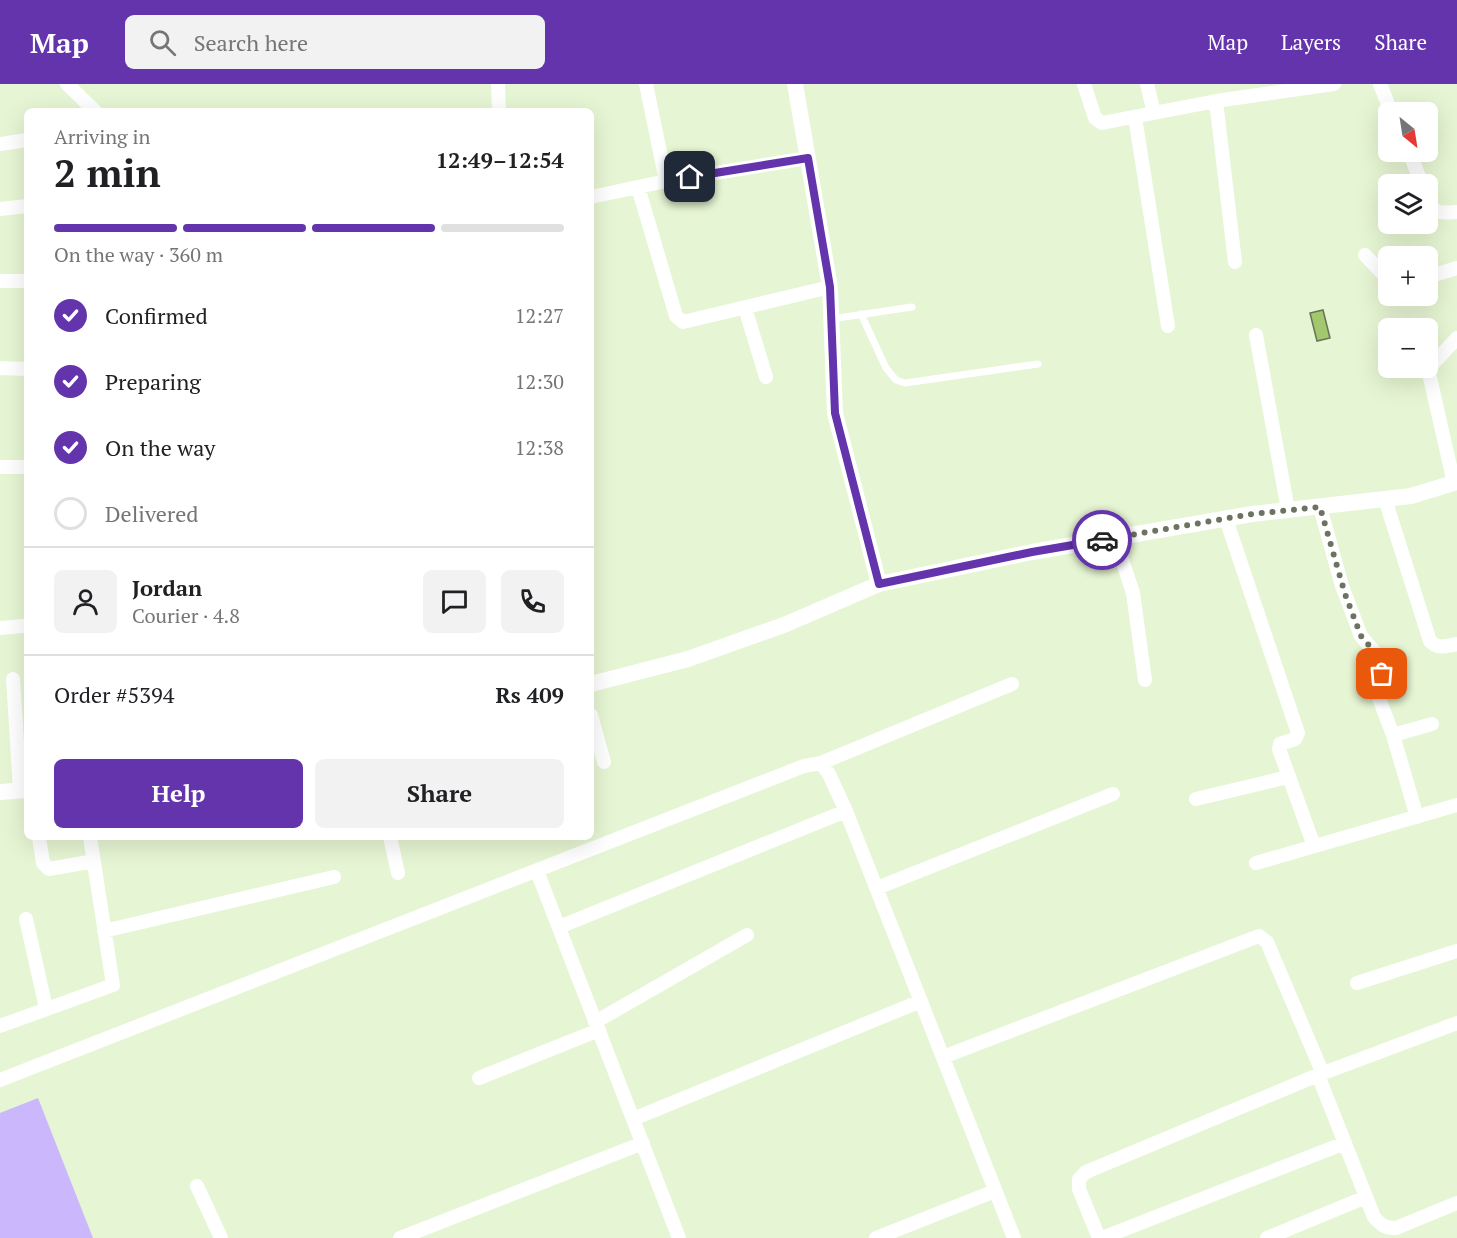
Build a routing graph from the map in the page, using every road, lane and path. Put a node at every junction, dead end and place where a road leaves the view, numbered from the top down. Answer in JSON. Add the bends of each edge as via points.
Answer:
{"nodes":[{"id":1,"x":67,"y":84,"type":"edge"},
{"id":2,"x":498,"y":84,"type":"edge"},
{"id":3,"x":646,"y":84,"type":"edge"},
{"id":4,"x":795,"y":84,"type":"edge"},
{"id":5,"x":1084,"y":84,"type":"edge"},
{"id":6,"x":1147,"y":84,"type":"edge"},
{"id":7,"x":1334,"y":84,"type":"edge"},
{"id":8,"x":1380,"y":84,"type":"edge"},
{"id":9,"x":1216,"y":101,"type":"junction"},
{"id":10,"x":1387,"y":102,"type":"edge"},
{"id":11,"x":92,"y":108,"type":"edge"},
{"id":12,"x":499,"y":108,"type":"edge"},
{"id":13,"x":1154,"y":112,"type":"junction"},
{"id":14,"x":1135,"y":117,"type":"junction"},
{"id":15,"x":24,"y":140,"type":"edge"},
{"id":16,"x":0,"y":144,"type":"edge"},
{"id":17,"x":808,"y":158,"type":"junction"},
{"id":18,"x":666,"y":181,"type":"junction"},
{"id":19,"x":638,"y":187,"type":"junction"},
{"id":20,"x":594,"y":196,"type":"edge"},
{"id":21,"x":24,"y":206,"type":"edge"},
{"id":22,"x":0,"y":209,"type":"edge"},
{"id":23,"x":1438,"y":212,"type":"edge"},
{"id":24,"x":1457,"y":212,"type":"edge"},
{"id":25,"x":1365,"y":255,"type":"dead end"},
{"id":26,"x":1235,"y":262,"type":"dead end"},
{"id":27,"x":1457,"y":268,"type":"edge"},
{"id":28,"x":1378,"y":269,"type":"edge"},
{"id":29,"x":1438,"y":274,"type":"edge"},
{"id":30,"x":0,"y":281,"type":"edge"},
{"id":31,"x":24,"y":281,"type":"edge"},
{"id":32,"x":830,"y":287,"type":"junction"},
{"id":33,"x":912,"y":307,"type":"dead end"},
{"id":34,"x":745,"y":308,"type":"junction"},
{"id":35,"x":861,"y":315,"type":"junction"},
{"id":36,"x":831,"y":319,"type":"junction"},
{"id":37,"x":1167,"y":326,"type":"dead end"},
{"id":38,"x":1256,"y":335,"type":"dead end"},
{"id":39,"x":1457,"y":338,"type":"edge"},
{"id":40,"x":1038,"y":364,"type":"dead end"},
{"id":41,"x":0,"y":368,"type":"edge"},
{"id":42,"x":24,"y":369,"type":"edge"},
{"id":43,"x":766,"y":377,"type":"dead end"},
{"id":44,"x":0,"y":466,"type":"edge"},
{"id":45,"x":24,"y":467,"type":"edge"},
{"id":46,"x":1455,"y":482,"type":"edge"},
{"id":47,"x":1385,"y":499,"type":"junction"},
{"id":48,"x":1320,"y":507,"type":"junction"},
{"id":49,"x":1288,"y":510,"type":"junction"},
{"id":50,"x":1226,"y":519,"type":"junction"},
{"id":51,"x":1115,"y":538,"type":"junction"},
{"id":52,"x":879,"y":584,"type":"junction"},
{"id":53,"x":23,"y":626,"type":"dead end"},
{"id":54,"x":0,"y":628,"type":"edge"},
{"id":55,"x":1457,"y":644,"type":"edge"},
{"id":56,"x":1382,"y":674,"type":"dead end"},
{"id":57,"x":13,"y":679,"type":"dead end"},
{"id":58,"x":1145,"y":680,"type":"dead end"},
{"id":59,"x":594,"y":683,"type":"edge"},
{"id":60,"x":1012,"y":684,"type":"dead end"},
{"id":61,"x":1377,"y":693,"type":"dead end"},
{"id":62,"x":1432,"y":724,"type":"dead end"},
{"id":63,"x":594,"y":727,"type":"edge"},
{"id":64,"x":1393,"y":735,"type":"junction"},
{"id":65,"x":604,"y":762,"type":"dead end"},
{"id":66,"x":821,"y":764,"type":"junction"},
{"id":67,"x":1288,"y":777,"type":"junction"},
{"id":68,"x":24,"y":790,"type":"edge"},
{"id":69,"x":0,"y":792,"type":"edge"},
{"id":70,"x":1113,"y":794,"type":"dead end"},
{"id":71,"x":1196,"y":799,"type":"dead end"},
{"id":72,"x":1457,"y":805,"type":"edge"},
{"id":73,"x":846,"y":811,"type":"junction"},
{"id":74,"x":1417,"y":817,"type":"junction"},
{"id":75,"x":39,"y":840,"type":"edge"},
{"id":76,"x":90,"y":840,"type":"edge"},
{"id":77,"x":391,"y":840,"type":"edge"},
{"id":78,"x":1314,"y":846,"type":"junction"},
{"id":79,"x":94,"y":861,"type":"junction"},
{"id":80,"x":1256,"y":863,"type":"dead end"},
{"id":81,"x":537,"y":871,"type":"junction"},
{"id":82,"x":398,"y":873,"type":"dead end"},
{"id":83,"x":334,"y":877,"type":"dead end"},
{"id":84,"x":877,"y":888,"type":"junction"},
{"id":85,"x":26,"y":919,"type":"dead end"},
{"id":86,"x":559,"y":927,"type":"junction"},
{"id":87,"x":104,"y":931,"type":"junction"},
{"id":88,"x":747,"y":935,"type":"dead end"},
{"id":89,"x":1457,"y":951,"type":"edge"},
{"id":90,"x":1357,"y":983,"type":"dead end"},
{"id":91,"x":921,"y":1001,"type":"junction"},
{"id":92,"x":46,"y":1008,"type":"junction"},
{"id":93,"x":1457,"y":1023,"type":"edge"},
{"id":94,"x":0,"y":1026,"type":"edge"},
{"id":95,"x":597,"y":1026,"type":"junction"},
{"id":96,"x":943,"y":1057,"type":"junction"},
{"id":97,"x":1321,"y":1075,"type":"junction"},
{"id":98,"x":479,"y":1078,"type":"dead end"},
{"id":99,"x":0,"y":1080,"type":"edge"},
{"id":100,"x":633,"y":1119,"type":"junction"},
{"id":101,"x":643,"y":1143,"type":"junction"},
{"id":102,"x":1345,"y":1143,"type":"junction"},
{"id":103,"x":197,"y":1186,"type":"dead end"},
{"id":104,"x":995,"y":1191,"type":"junction"},
{"id":105,"x":1366,"y":1197,"type":"junction"},
{"id":106,"x":1457,"y":1203,"type":"edge"},
{"id":107,"x":221,"y":1238,"type":"edge"},
{"id":108,"x":400,"y":1238,"type":"edge"},
{"id":109,"x":680,"y":1238,"type":"edge"},
{"id":110,"x":876,"y":1238,"type":"edge"},
{"id":111,"x":1014,"y":1238,"type":"edge"},
{"id":112,"x":1100,"y":1238,"type":"edge"},
{"id":113,"x":1267,"y":1238,"type":"edge"}],
"edges":[{"from":1,"to":11,"type":"street"},
{"from":2,"to":12,"type":"street"},
{"from":3,"to":18,"type":"street"},
{"from":4,"to":17,"type":"street"},
{"from":5,"to":14,"type":"street","via":[[1098,122]]},
{"from":6,"to":13,"type":"street"},
{"from":7,"to":9,"type":"street"},
{"from":8,"to":10,"type":"street"},
{"from":9,"to":13,"type":"street"},
{"from":9,"to":26,"type":"street"},
{"from":13,"to":14,"type":"street"},
{"from":14,"to":37,"type":"street"},
{"from":15,"to":16,"type":"street"},
{"from":17,"to":18,"type":"street"},
{"from":17,"to":32,"type":"street"},
{"from":18,"to":19,"type":"street"},
{"from":19,"to":20,"type":"street"},
{"from":19,"to":34,"type":"street","via":[[675,316],[683,322]]},
{"from":21,"to":22,"type":"street"},
{"from":23,"to":24,"type":"street"},
{"from":25,"to":28,"type":"street"},
{"from":27,"to":29,"type":"street"},
{"from":30,"to":31,"type":"street"},
{"from":32,"to":34,"type":"street"},
{"from":32,"to":36,"type":"street"},
{"from":33,"to":35,"type":"lane"},
{"from":34,"to":43,"type":"street"},
{"from":35,"to":36,"type":"lane"},
{"from":35,"to":40,"type":"lane","via":[[886,368],[896,380],[905,383]]},
{"from":36,"to":52,"type":"street","via":[[835,413]]},
{"from":38,"to":49,"type":"street"},
{"from":39,"to":46,"type":"street","via":[[1428,369]]},
{"from":41,"to":42,"type":"street"},
{"from":44,"to":45,"type":"street"},
{"from":46,"to":47,"type":"street","via":[[1411,496]]},
{"from":47,"to":48,"type":"street"},
{"from":47,"to":55,"type":"street","via":[[1430,640],[1440,647]]},
{"from":48,"to":49,"type":"street"},
{"from":48,"to":56,"type":"street","via":[[1342,585],[1363,640],[1373,650]]},
{"from":49,"to":50,"type":"street"},
{"from":50,"to":51,"type":"street"},
{"from":50,"to":67,"type":"street","via":[[1298,733],[1295,739],[1278,747]]},
{"from":51,"to":52,"type":"street"},
{"from":51,"to":58,"type":"street","via":[[1133,593]]},
{"from":52,"to":59,"type":"street","via":[[784,625],[688,659]]},
{"from":53,"to":54,"type":"street"},
{"from":57,"to":68,"type":"street"},
{"from":60,"to":66,"type":"street"},
{"from":61,"to":64,"type":"street"},
{"from":62,"to":64,"type":"street"},
{"from":63,"to":65,"type":"street"},
{"from":64,"to":74,"type":"street"},
{"from":66,"to":73,"type":"street"},
{"from":66,"to":81,"type":"street","via":[[804,766]]},
{"from":67,"to":71,"type":"street"},
{"from":67,"to":78,"type":"street"},
{"from":68,"to":69,"type":"street"},
{"from":70,"to":84,"type":"street"},
{"from":72,"to":74,"type":"street"},
{"from":73,"to":84,"type":"street"},
{"from":73,"to":86,"type":"street"},
{"from":74,"to":78,"type":"street"},
{"from":75,"to":79,"type":"street","via":[[43,863],[49,869]]},
{"from":76,"to":79,"type":"street"},
{"from":77,"to":82,"type":"street"},
{"from":78,"to":80,"type":"street"},
{"from":79,"to":87,"type":"street"},
{"from":81,"to":86,"type":"street"},
{"from":81,"to":99,"type":"street"},
{"from":83,"to":87,"type":"street"},
{"from":84,"to":91,"type":"street"},
{"from":85,"to":92,"type":"street"},
{"from":86,"to":95,"type":"street"},
{"from":87,"to":92,"type":"street","via":[[113,985]]},
{"from":88,"to":95,"type":"street"},
{"from":89,"to":90,"type":"street"},
{"from":91,"to":96,"type":"street"},
{"from":91,"to":100,"type":"street"},
{"from":92,"to":94,"type":"street"},
{"from":93,"to":97,"type":"street"},
{"from":95,"to":98,"type":"street"},
{"from":95,"to":100,"type":"street"},
{"from":96,"to":97,"type":"street","via":[[1259,936],[1267,942]]},
{"from":96,"to":104,"type":"street"},
{"from":97,"to":102,"type":"street"},
{"from":97,"to":112,"type":"street","via":[[1086,1172],[1079,1179],[1079,1190]]},
{"from":100,"to":101,"type":"street"},
{"from":101,"to":108,"type":"street"},
{"from":101,"to":109,"type":"street"},
{"from":102,"to":105,"type":"street"},
{"from":102,"to":112,"type":"street"},
{"from":103,"to":107,"type":"street"},
{"from":104,"to":110,"type":"street"},
{"from":104,"to":111,"type":"street"},
{"from":105,"to":106,"type":"street","via":[[1374,1217],[1387,1228]]},
{"from":105,"to":113,"type":"street"}]}
